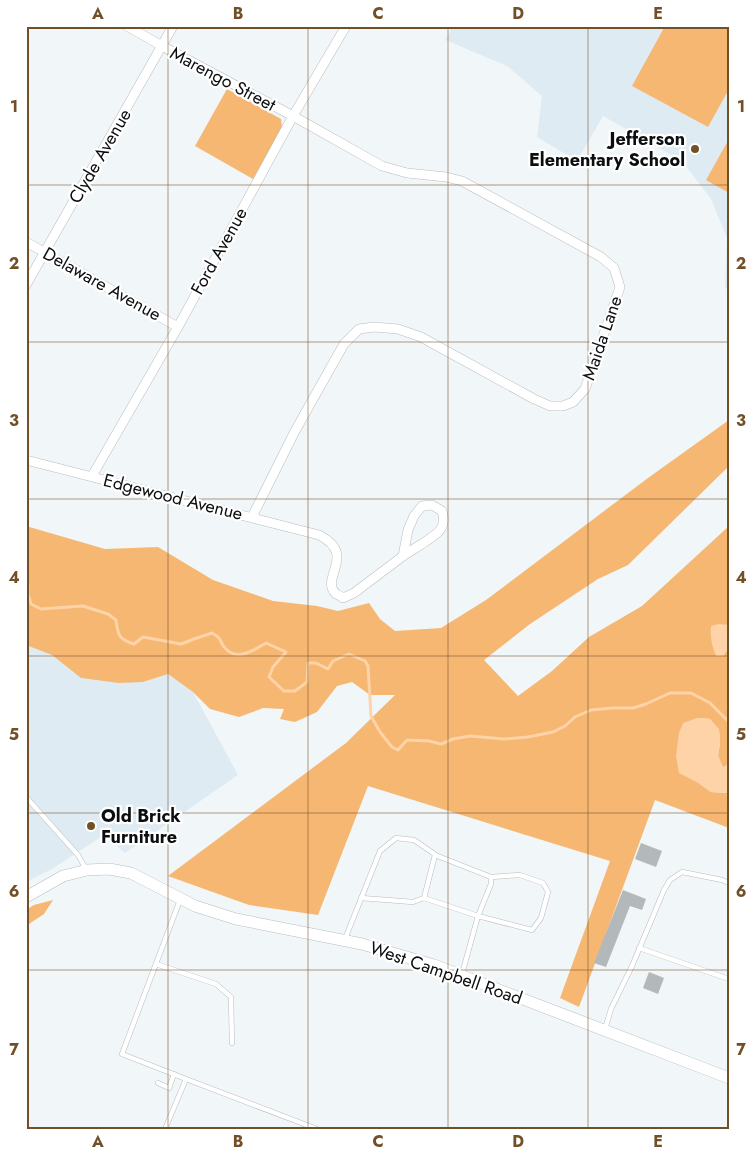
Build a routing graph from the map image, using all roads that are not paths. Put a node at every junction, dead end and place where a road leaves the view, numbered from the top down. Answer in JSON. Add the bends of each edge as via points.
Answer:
{"nodes":[{"id":1,"x":127,"y":26,"type":"edge"},
{"id":2,"x":173,"y":26,"type":"edge"},
{"id":3,"x":346,"y":26,"type":"edge"},
{"id":4,"x":162,"y":46,"type":"junction"},
{"id":5,"x":293,"y":116,"type":"junction"},
{"id":6,"x":26,"y":242,"type":"edge"},
{"id":7,"x":44,"y":252,"type":"junction"},
{"id":8,"x":26,"y":285,"type":"edge"},
{"id":9,"x":178,"y":326,"type":"junction"},
{"id":10,"x":26,"y":460,"type":"edge"},
{"id":11,"x":92,"y":476,"type":"junction"},
{"id":12,"x":252,"y":517,"type":"junction"},
{"id":13,"x":403,"y":556,"type":"junction"},
{"id":14,"x":26,"y":797,"type":"edge"},
{"id":15,"x":436,"y":856,"type":"junction"},
{"id":16,"x":87,"y":870,"type":"junction"},
{"id":17,"x":492,"y":877,"type":"junction"},
{"id":18,"x":729,"y":883,"type":"edge"},
{"id":19,"x":28,"y":894,"type":"edge"},
{"id":20,"x":361,"y":898,"type":"junction"},
{"id":21,"x":424,"y":898,"type":"junction"},
{"id":22,"x":180,"y":899,"type":"junction"},
{"id":23,"x":478,"y":916,"type":"junction"},
{"id":24,"x":344,"y":941,"type":"junction"},
{"id":25,"x":639,"y":948,"type":"junction"},
{"id":26,"x":156,"y":964,"type":"junction"},
{"id":27,"x":462,"y":976,"type":"junction"},
{"id":28,"x":729,"y":979,"type":"edge"},
{"id":29,"x":604,"y":1030,"type":"junction"},
{"id":30,"x":232,"y":1043,"type":"dead end"},
{"id":31,"x":174,"y":1074,"type":"junction"},
{"id":32,"x":729,"y":1078,"type":"edge"},
{"id":33,"x":186,"y":1079,"type":"junction"},
{"id":34,"x":158,"y":1083,"type":"dead end"},
{"id":35,"x":165,"y":1129,"type":"edge"},
{"id":36,"x":317,"y":1129,"type":"edge"}],
"edges":[{"from":1,"to":4,"type":"street","name":"Marengo Street"},
{"from":2,"to":4,"type":"street","name":"Clyde Avenue"},
{"from":3,"to":5,"type":"street","name":"Ford Avenue"},
{"from":4,"to":5,"type":"street","name":"Marengo Street"},
{"from":4,"to":7,"type":"street","name":"Clyde Avenue"},
{"from":5,"to":9,"type":"street","name":"Ford Avenue"},
{"from":5,"to":12,"type":"street","name":"Maida Lane","via":[[382,166],[462,181],[601,257],[614,268],[620,286],[585,389],[573,402],[563,406],[550,406],[534,399],[421,337],[398,329],[359,329],[344,344]]},
{"from":6,"to":7,"type":"street","name":"Delaware Avenue"},
{"from":7,"to":8,"type":"street","name":"Clyde Avenue"},
{"from":7,"to":9,"type":"street","name":"Delaware Avenue"},
{"from":9,"to":11,"type":"street","name":"Ford Avenue"},
{"from":10,"to":11,"type":"street","name":"Edgewood Avenue"},
{"from":11,"to":12,"type":"street","name":"Edgewood Avenue"},
{"from":12,"to":13,"type":"street","name":"Edgewood Avenue","via":[[329,540],[338,555],[332,587],[344,598]]},
{"from":13,"to":13,"type":"street","via":[[440,530],[444,517],[442,511],[432,505],[422,506],[408,530]]},
{"from":14,"to":16,"type":"lane","via":[[78,855]]},
{"from":15,"to":17,"type":"lane"},
{"from":15,"to":20,"type":"lane","via":[[414,840],[396,838],[380,851]]},
{"from":15,"to":21,"type":"lane"},
{"from":16,"to":19,"type":"street","name":"West Campbell Road","via":[[63,876]]},
{"from":16,"to":22,"type":"street","name":"West Campbell Road","via":[[131,873]]},
{"from":17,"to":23,"type":"lane"},
{"from":17,"to":23,"type":"lane","via":[[520,875],[542,884],[548,892],[542,918],[532,930]]},
{"from":18,"to":25,"type":"lane","via":[[682,872],[670,880]]},
{"from":20,"to":21,"type":"lane","via":[[413,902]]},
{"from":20,"to":24,"type":"lane"},
{"from":21,"to":23,"type":"lane"},
{"from":22,"to":24,"type":"street","name":"West Campbell Road","via":[[236,919]]},
{"from":22,"to":26,"type":"lane"},
{"from":23,"to":27,"type":"lane"},
{"from":24,"to":27,"type":"street","name":"West Campbell Road","via":[[434,965]]},
{"from":25,"to":28,"type":"lane"},
{"from":25,"to":29,"type":"lane"},
{"from":26,"to":30,"type":"lane","via":[[216,984],[231,998]]},
{"from":26,"to":31,"type":"lane","via":[[122,1054]]},
{"from":27,"to":29,"type":"street","name":"West Campbell Road"},
{"from":29,"to":32,"type":"street","name":"West Campbell Road"},
{"from":31,"to":33,"type":"lane"},
{"from":31,"to":34,"type":"lane","via":[[169,1088]]},
{"from":33,"to":35,"type":"lane"},
{"from":33,"to":36,"type":"lane"}]}
